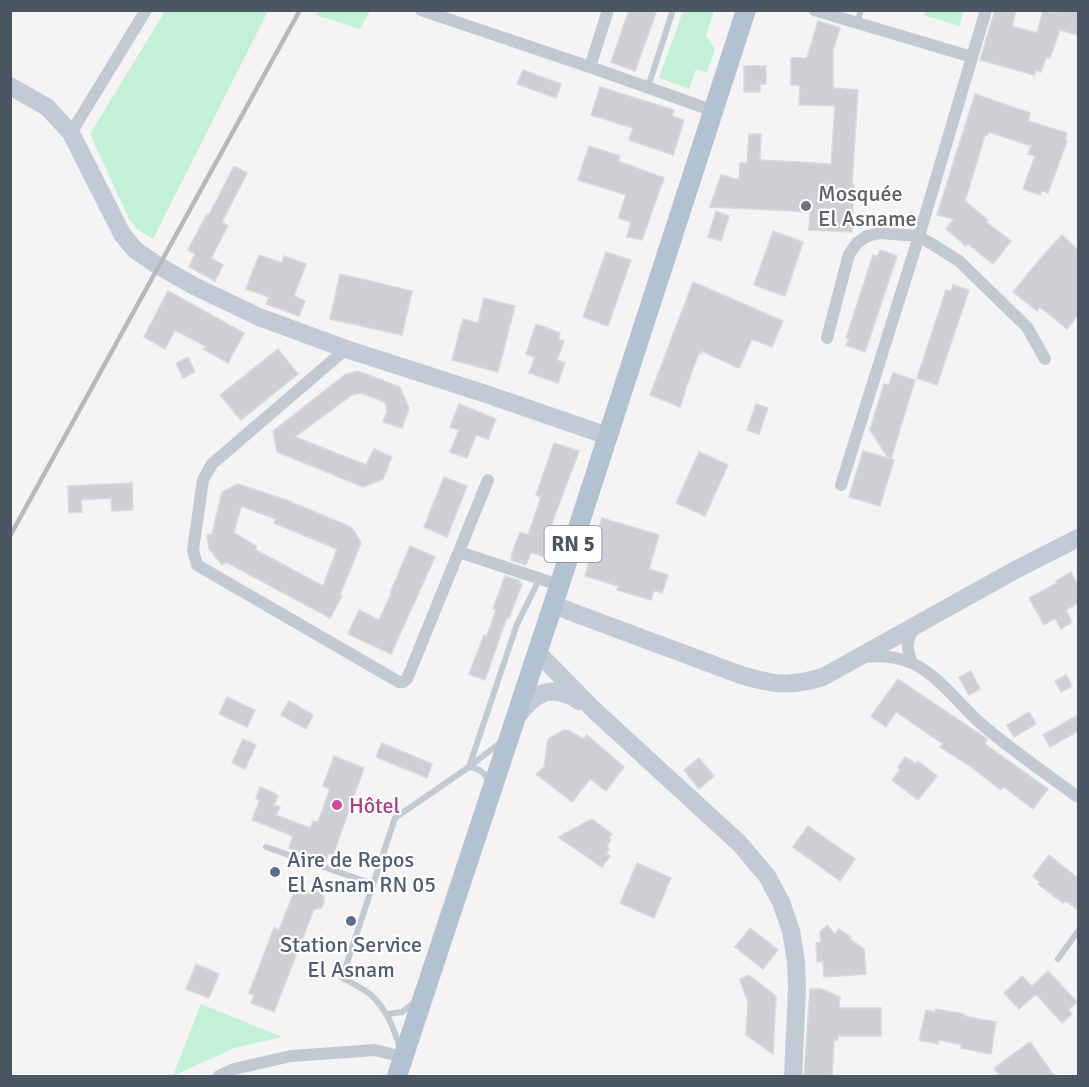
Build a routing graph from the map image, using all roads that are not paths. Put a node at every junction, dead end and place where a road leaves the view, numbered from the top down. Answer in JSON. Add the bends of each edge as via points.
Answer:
{"nodes":[{"id":1,"x":146,"y":10,"type":"edge"},
{"id":2,"x":421,"y":10,"type":"edge"},
{"id":3,"x":608,"y":10,"type":"edge"},
{"id":4,"x":674,"y":10,"type":"edge"},
{"id":5,"x":746,"y":10,"type":"edge"},
{"id":6,"x":814,"y":10,"type":"edge"},
{"id":7,"x":986,"y":10,"type":"edge"},
{"id":8,"x":859,"y":17,"type":"edge"},
{"id":9,"x":972,"y":57,"type":"junction"},
{"id":10,"x":590,"y":67,"type":"junction"},
{"id":11,"x":10,"y":86,"type":"edge"},
{"id":12,"x":647,"y":87,"type":"junction"},
{"id":13,"x":714,"y":111,"type":"junction"},
{"id":14,"x":70,"y":133,"type":"junction"},
{"id":15,"x":918,"y":236,"type":"junction"},
{"id":16,"x":827,"y":338,"type":"dead end"},
{"id":17,"x":346,"y":349,"type":"junction"},
{"id":18,"x":1046,"y":359,"type":"dead end"},
{"id":19,"x":608,"y":436,"type":"junction"},
{"id":20,"x":488,"y":480,"type":"dead end"},
{"id":21,"x":841,"y":485,"type":"dead end"},
{"id":22,"x":1078,"y":538,"type":"edge"},
{"id":23,"x":459,"y":552,"type":"junction"},
{"id":24,"x":540,"y":578,"type":"junction"},
{"id":25,"x":559,"y":585,"type":"junction"},
{"id":26,"x":553,"y":606,"type":"junction"},
{"id":27,"x":919,"y":623,"type":"junction"},
{"id":28,"x":537,"y":652,"type":"junction"},
{"id":29,"x":856,"y":658,"type":"junction"},
{"id":30,"x":912,"y":663,"type":"junction"},
{"id":31,"x":595,"y":711,"type":"junction"},
{"id":32,"x":512,"y":728,"type":"junction"},
{"id":33,"x":469,"y":766,"type":"junction"},
{"id":34,"x":491,"y":789,"type":"junction"},
{"id":35,"x":1078,"y":797,"type":"edge"},
{"id":36,"x":266,"y":847,"type":"dead end"},
{"id":37,"x":373,"y":884,"type":"junction"},
{"id":38,"x":1078,"y":931,"type":"edge"},
{"id":39,"x":1058,"y":959,"type":"dead end"},
{"id":40,"x":426,"y":988,"type":"junction"},
{"id":41,"x":388,"y":1014,"type":"junction"},
{"id":42,"x":403,"y":1058,"type":"junction"},
{"id":43,"x":219,"y":1077,"type":"edge"},
{"id":44,"x":397,"y":1077,"type":"edge"},
{"id":45,"x":793,"y":1077,"type":"edge"}],
"edges":[{"from":1,"to":14,"type":"street"},
{"from":2,"to":10,"type":"street"},
{"from":3,"to":10,"type":"street"},
{"from":4,"to":12,"type":"lane"},
{"from":5,"to":13,"type":"main road","number":"RN 5"},
{"from":6,"to":8,"type":"street"},
{"from":7,"to":9,"type":"street"},
{"from":8,"to":9,"type":"street"},
{"from":9,"to":15,"type":"street"},
{"from":10,"to":12,"type":"street"},
{"from":11,"to":14,"type":"street","via":[[47,107]]},
{"from":12,"to":13,"type":"street"},
{"from":13,"to":19,"type":"main road","number":"RN 5"},
{"from":14,"to":17,"type":"street","via":[[122,234],[135,250],[194,286],[250,313]]},
{"from":15,"to":16,"type":"street","via":[[880,233],[857,243],[849,254]]},
{"from":15,"to":18,"type":"street","via":[[959,261],[1027,327]]},
{"from":15,"to":21,"type":"street"},
{"from":17,"to":19,"type":"street"},
{"from":17,"to":23,"type":"street","via":[[212,464],[203,480],[193,550],[197,565],[403,682]]},
{"from":19,"to":25,"type":"main road","number":"RN 5"},
{"from":20,"to":23,"type":"street"},
{"from":22,"to":27,"type":"street"},
{"from":23,"to":24,"type":"street"},
{"from":24,"to":25,"type":"street"},
{"from":24,"to":33,"type":"lane","via":[[517,624]]},
{"from":25,"to":26,"type":"main road","number":"RN 5"},
{"from":26,"to":28,"type":"main road","number":"RN 5"},
{"from":26,"to":29,"type":"street","via":[[766,683],[801,683],[823,677]]},
{"from":27,"to":29,"type":"street"},
{"from":27,"to":30,"type":"street","via":[[907,644]]},
{"from":28,"to":31,"type":"street"},
{"from":28,"to":32,"type":"main road","number":"RN 5"},
{"from":29,"to":30,"type":"street","via":[[877,655]]},
{"from":30,"to":35,"type":"street","via":[[944,687],[979,722]]},
{"from":31,"to":32,"type":"street","via":[[562,692],[547,692],[523,708]]},
{"from":31,"to":45,"type":"street","via":[[740,844],[767,876],[791,931],[796,962]]},
{"from":32,"to":33,"type":"lane"},
{"from":32,"to":34,"type":"main road","number":"RN 5"},
{"from":33,"to":34,"type":"lane","via":[[486,775]]},
{"from":33,"to":37,"type":"lane","via":[[395,818]]},
{"from":34,"to":40,"type":"main road","number":"RN 5"},
{"from":36,"to":37,"type":"lane"},
{"from":37,"to":41,"type":"lane","via":[[342,978],[370,995]]},
{"from":38,"to":39,"type":"lane"},
{"from":40,"to":41,"type":"lane","via":[[402,1012]]},
{"from":40,"to":42,"type":"main road","number":"RN 5"},
{"from":41,"to":42,"type":"lane"},
{"from":42,"to":43,"type":"street","via":[[375,1050],[291,1056]]},
{"from":42,"to":44,"type":"main road","number":"RN 5"}]}
